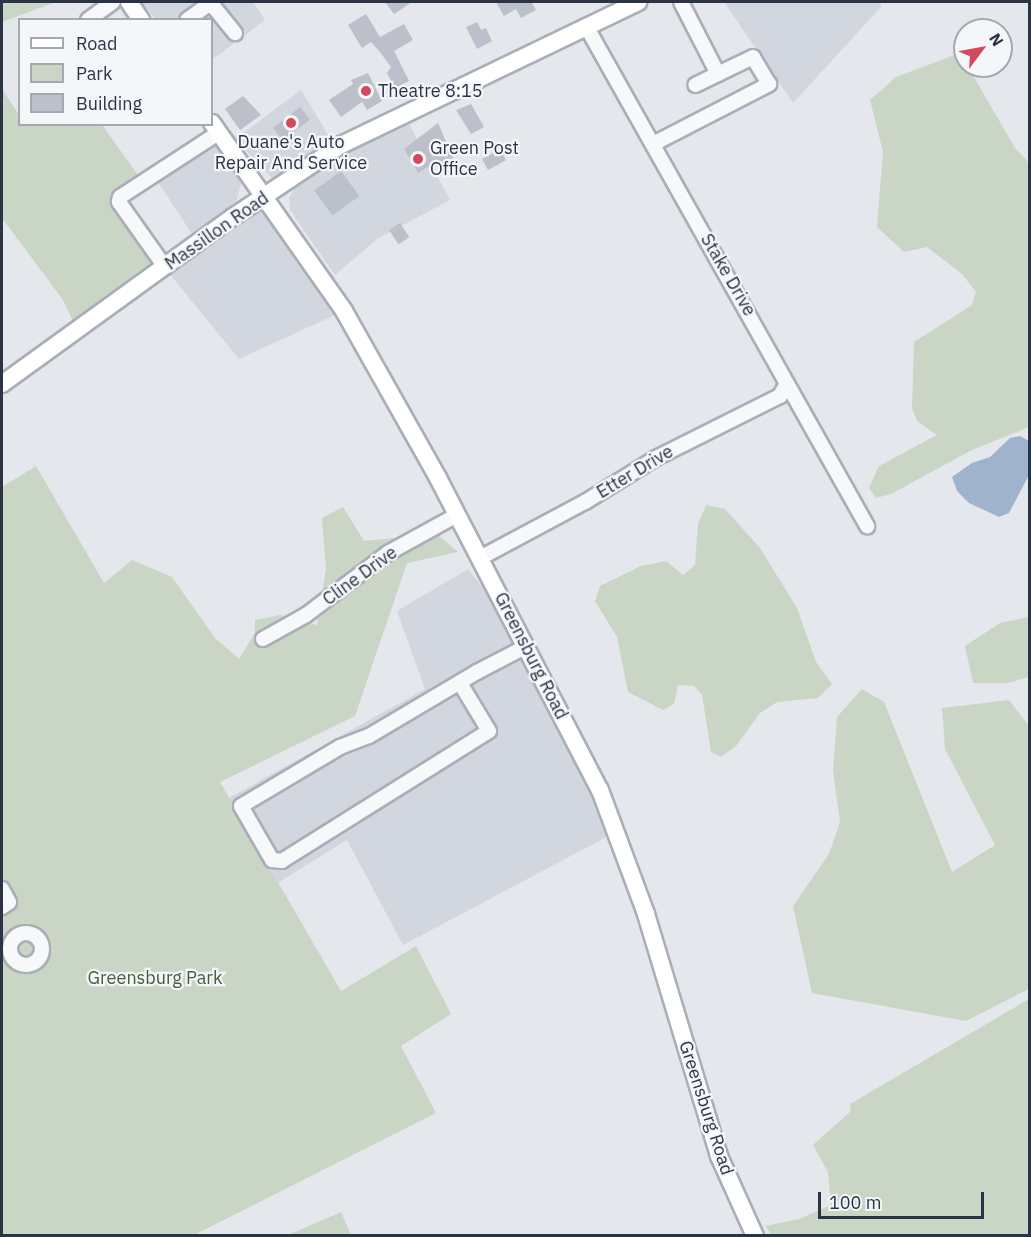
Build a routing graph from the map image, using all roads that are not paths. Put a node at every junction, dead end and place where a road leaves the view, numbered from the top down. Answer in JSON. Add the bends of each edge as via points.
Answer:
{"nodes":[{"id":1,"x":113,"y":2,"type":"edge"},
{"id":2,"x":129,"y":2,"type":"edge"},
{"id":3,"x":638,"y":2,"type":"edge"},
{"id":4,"x":681,"y":2,"type":"edge"},
{"id":5,"x":91,"y":18,"type":"edge"},
{"id":6,"x":140,"y":18,"type":"edge"},
{"id":7,"x":190,"y":18,"type":"edge"},
{"id":8,"x":586,"y":26,"type":"junction"},
{"id":9,"x":235,"y":33,"type":"dead end"},
{"id":10,"x":718,"y":74,"type":"junction"},
{"id":11,"x":695,"y":84,"type":"dead end"},
{"id":12,"x":215,"y":128,"type":"edge"},
{"id":13,"x":653,"y":144,"type":"junction"},
{"id":14,"x":266,"y":196,"type":"junction"},
{"id":15,"x":165,"y":267,"type":"junction"},
{"id":16,"x":2,"y":384,"type":"edge"},
{"id":17,"x":786,"y":385,"type":"junction"},
{"id":18,"x":457,"y":514,"type":"junction"},
{"id":19,"x":867,"y":526,"type":"dead end"},
{"id":20,"x":480,"y":558,"type":"junction"},
{"id":21,"x":263,"y":639,"type":"dead end"},
{"id":22,"x":527,"y":646,"type":"junction"},
{"id":23,"x":460,"y":683,"type":"junction"},
{"id":24,"x":2,"y":889,"type":"edge"},
{"id":25,"x":2,"y":907,"type":"edge"},
{"id":26,"x":755,"y":1236,"type":"edge"}],
"edges":[{"from":1,"to":5,"type":"street"},
{"from":2,"to":6,"type":"main road"},
{"from":3,"to":8,"type":"main road","name":"Massillon Road"},
{"from":4,"to":10,"type":"street"},
{"from":7,"to":9,"type":"street","via":[[206,6],[213,6]]},
{"from":8,"to":13,"type":"street","name":"Stake Drive"},
{"from":8,"to":14,"type":"main road","name":"Massillon Road","via":[[381,123]]},
{"from":10,"to":11,"type":"street"},
{"from":10,"to":13,"type":"street","via":[[753,57],[769,84]]},
{"from":12,"to":14,"type":"main road","name":"Greensburg Road"},
{"from":12,"to":15,"type":"street","via":[[120,197],[119,202]]},
{"from":13,"to":17,"type":"street","name":"Stake Drive","via":[[786,377]]},
{"from":14,"to":15,"type":"main road","name":"Massillon Road"},
{"from":14,"to":18,"type":"main road","name":"Greensburg Road","via":[[344,311]]},
{"from":15,"to":16,"type":"main road","name":"Massillon Road"},
{"from":17,"to":19,"type":"street","name":"Stake Drive"},
{"from":17,"to":20,"type":"street","name":"Etter Drive","via":[[780,396],[656,458],[585,502]]},
{"from":18,"to":20,"type":"main road","name":"Greensburg Road"},
{"from":18,"to":21,"type":"street","name":"Cline Drive","via":[[388,553],[306,615]]},
{"from":20,"to":22,"type":"main road","name":"Greensburg Road"},
{"from":22,"to":23,"type":"street"},
{"from":22,"to":26,"type":"main road","name":"Greensburg Road","via":[[619,835],[718,1156]]},
{"from":23,"to":23,"type":"street","via":[[241,806],[272,860],[282,861],[489,731]]},
{"from":24,"to":25,"type":"street","via":[[9,902]]}]}
